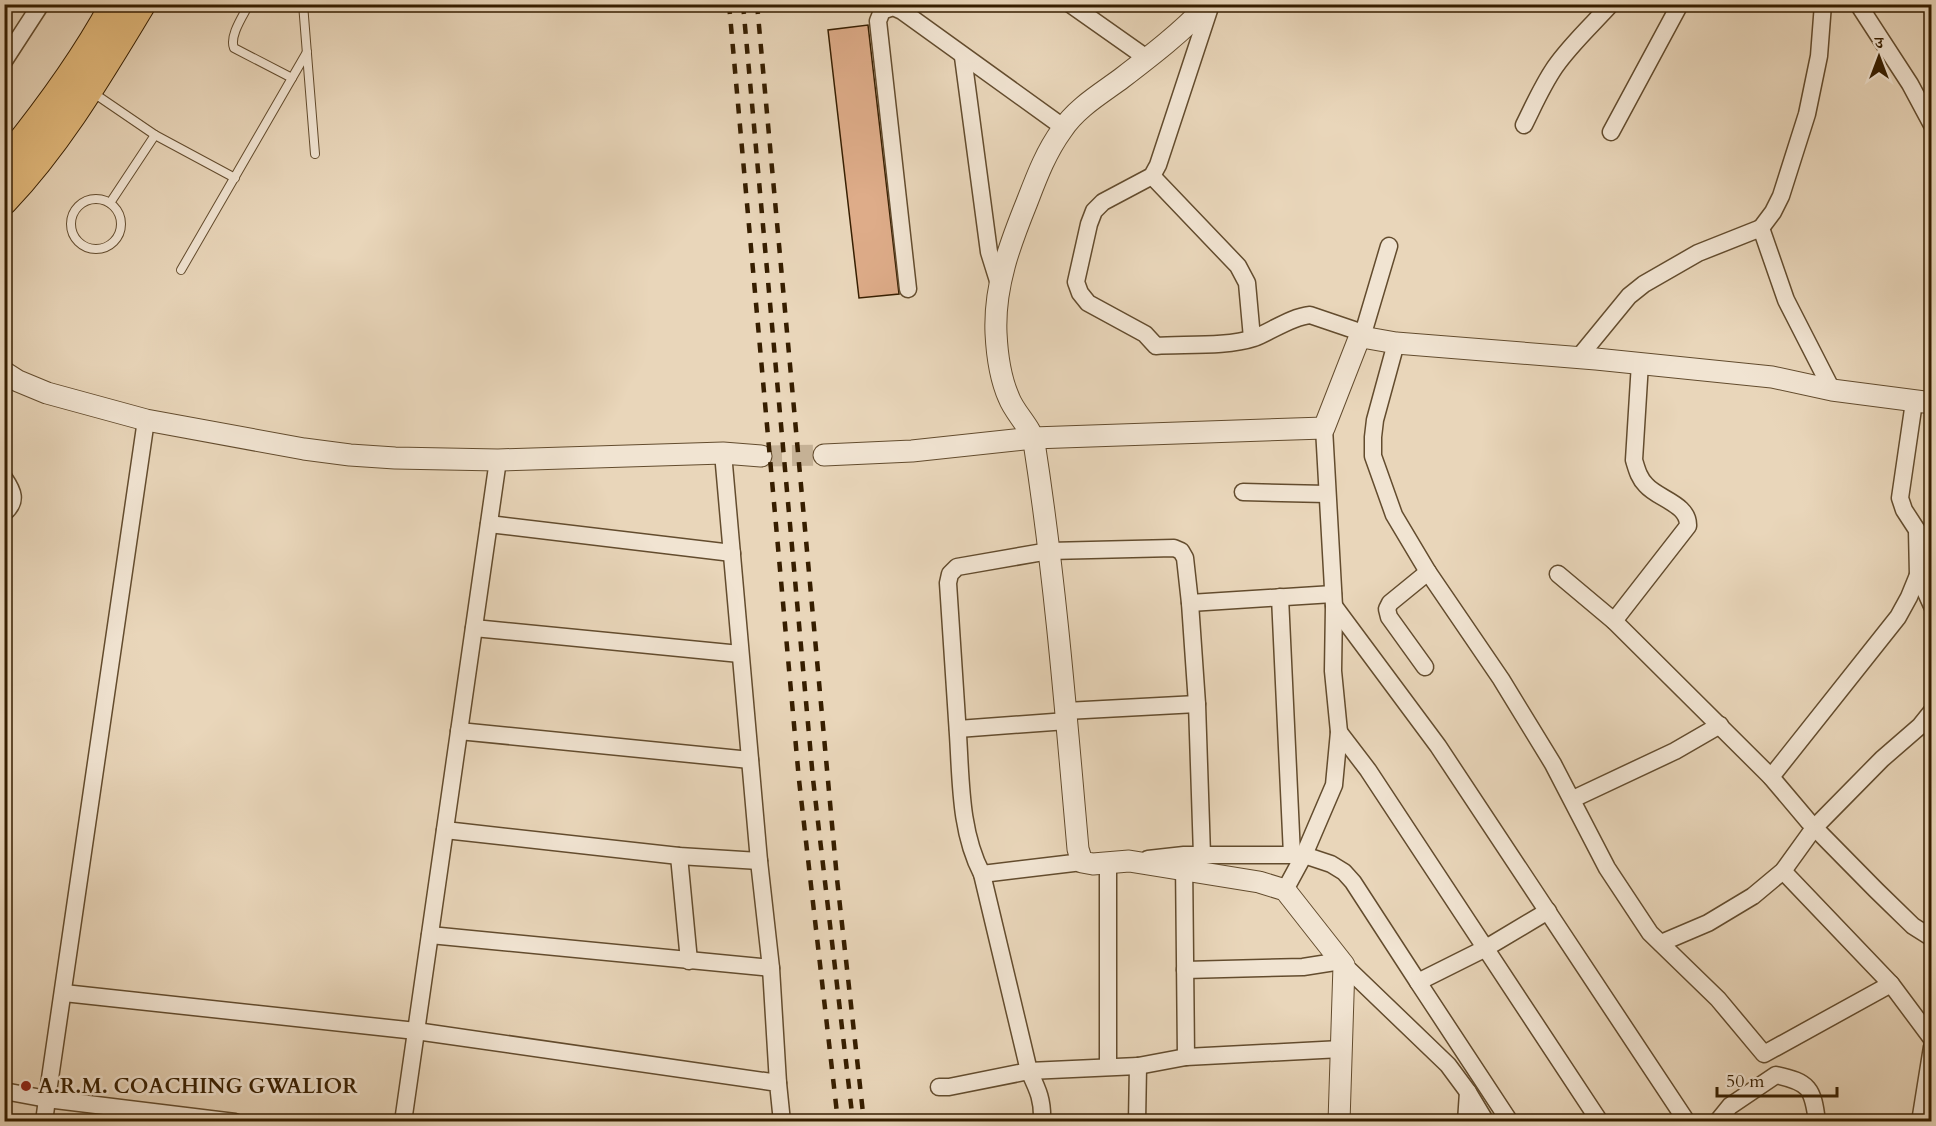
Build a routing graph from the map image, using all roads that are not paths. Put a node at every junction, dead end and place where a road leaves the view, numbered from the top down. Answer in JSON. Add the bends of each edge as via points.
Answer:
{"nodes":[{"id":1,"x":41,"y":4,"type":"edge"},
{"id":2,"x":114,"y":4,"type":"edge"},
{"id":3,"x":142,"y":4,"type":"edge"},
{"id":4,"x":249,"y":4,"type":"edge"},
{"id":5,"x":303,"y":4,"type":"edge"},
{"id":6,"x":1070,"y":4,"type":"edge"},
{"id":7,"x":1209,"y":4,"type":"edge"},
{"id":8,"x":1611,"y":4,"type":"edge"},
{"id":9,"x":1680,"y":4,"type":"edge"},
{"id":10,"x":1823,"y":4,"type":"edge"},
{"id":11,"x":1857,"y":4,"type":"edge"},
{"id":12,"x":307,"y":52,"type":"junction"},
{"id":13,"x":963,"y":57,"type":"junction"},
{"id":14,"x":1148,"y":58,"type":"junction"},
{"id":15,"x":4,"y":61,"type":"edge"},
{"id":16,"x":292,"y":78,"type":"junction"},
{"id":17,"x":90,"y":90,"type":"junction"},
{"id":18,"x":1524,"y":125,"type":"dead end"},
{"id":19,"x":1932,"y":125,"type":"edge"},
{"id":20,"x":1063,"y":127,"type":"junction"},
{"id":21,"x":1611,"y":132,"type":"dead end"},
{"id":22,"x":155,"y":135,"type":"junction"},
{"id":23,"x":315,"y":154,"type":"dead end"},
{"id":24,"x":4,"y":163,"type":"edge"},
{"id":25,"x":1152,"y":176,"type":"junction"},
{"id":26,"x":235,"y":178,"type":"junction"},
{"id":27,"x":4,"y":201,"type":"edge"},
{"id":28,"x":110,"y":203,"type":"junction"},
{"id":29,"x":1761,"y":228,"type":"junction"},
{"id":30,"x":1389,"y":246,"type":"dead end"},
{"id":31,"x":181,"y":270,"type":"dead end"},
{"id":32,"x":999,"y":284,"type":"junction"},
{"id":33,"x":908,"y":289,"type":"dead end"},
{"id":34,"x":1362,"y":335,"type":"junction"},
{"id":35,"x":1252,"y":338,"type":"junction"},
{"id":36,"x":1396,"y":342,"type":"junction"},
{"id":37,"x":1579,"y":357,"type":"junction"},
{"id":38,"x":1640,"y":363,"type":"junction"},
{"id":39,"x":4,"y":372,"type":"edge"},
{"id":40,"x":1832,"y":390,"type":"junction"},
{"id":41,"x":1923,"y":402,"type":"edge"},
{"id":42,"x":146,"y":420,"type":"junction"},
{"id":43,"x":1324,"y":428,"type":"junction"},
{"id":44,"x":1033,"y":438,"type":"junction"},
{"id":45,"x":723,"y":453,"type":"junction"},
{"id":46,"x":824,"y":455,"type":"tunnel mouth"},
{"id":47,"x":761,"y":456,"type":"tunnel mouth"},
{"id":48,"x":498,"y":460,"type":"junction"},
{"id":49,"x":4,"y":478,"type":"edge"},
{"id":50,"x":1243,"y":492,"type":"dead end"},
{"id":51,"x":1327,"y":494,"type":"junction"},
{"id":52,"x":4,"y":513,"type":"edge"},
{"id":53,"x":489,"y":524,"type":"junction"},
{"id":54,"x":1049,"y":551,"type":"junction"},
{"id":55,"x":732,"y":553,"type":"junction"},
{"id":56,"x":1428,"y":572,"type":"junction"},
{"id":57,"x":1558,"y":574,"type":"dead end"},
{"id":58,"x":1918,"y":574,"type":"junction"},
{"id":59,"x":1280,"y":597,"type":"junction"},
{"id":60,"x":1333,"y":600,"type":"junction"},
{"id":61,"x":1190,"y":603,"type":"junction"},
{"id":62,"x":1932,"y":606,"type":"edge"},
{"id":63,"x":1614,"y":621,"type":"junction"},
{"id":64,"x":474,"y":628,"type":"junction"},
{"id":65,"x":740,"y":654,"type":"junction"},
{"id":66,"x":1425,"y":667,"type":"dead end"},
{"id":67,"x":1197,"y":705,"type":"junction"},
{"id":68,"x":1932,"y":711,"type":"edge"},
{"id":69,"x":1067,"y":716,"type":"junction"},
{"id":70,"x":1720,"y":725,"type":"junction"},
{"id":71,"x":958,"y":729,"type":"junction"},
{"id":72,"x":459,"y":731,"type":"junction"},
{"id":73,"x":1339,"y":732,"type":"junction"},
{"id":74,"x":750,"y":760,"type":"junction"},
{"id":75,"x":1771,"y":777,"type":"junction"},
{"id":76,"x":1572,"y":799,"type":"junction"},
{"id":77,"x":1814,"y":828,"type":"junction"},
{"id":78,"x":445,"y":830,"type":"junction"},
{"id":79,"x":1202,"y":855,"type":"junction"},
{"id":80,"x":1298,"y":855,"type":"junction"},
{"id":81,"x":679,"y":856,"type":"junction"},
{"id":82,"x":759,"y":861,"type":"junction"},
{"id":83,"x":1082,"y":862,"type":"junction"},
{"id":84,"x":1119,"y":862,"type":"junction"},
{"id":85,"x":1185,"y":862,"type":"junction"},
{"id":86,"x":1783,"y":871,"type":"junction"},
{"id":87,"x":982,"y":874,"type":"junction"},
{"id":88,"x":1285,"y":890,"type":"junction"},
{"id":89,"x":1548,"y":911,"type":"junction"},
{"id":90,"x":430,"y":935,"type":"junction"},
{"id":91,"x":1932,"y":938,"type":"edge"},
{"id":92,"x":1660,"y":943,"type":"junction"},
{"id":93,"x":1486,"y":948,"type":"junction"},
{"id":94,"x":689,"y":961,"type":"junction"},
{"id":95,"x":1343,"y":963,"type":"junction"},
{"id":96,"x":771,"y":968,"type":"junction"},
{"id":97,"x":1185,"y":970,"type":"junction"},
{"id":98,"x":1418,"y":982,"type":"junction"},
{"id":99,"x":1891,"y":984,"type":"junction"},
{"id":100,"x":64,"y":993,"type":"junction"},
{"id":101,"x":416,"y":1031,"type":"junction"},
{"id":102,"x":1932,"y":1039,"type":"edge"},
{"id":103,"x":1932,"y":1047,"type":"edge"},
{"id":104,"x":1341,"y":1049,"type":"junction"},
{"id":105,"x":1764,"y":1054,"type":"junction"},
{"id":106,"x":1186,"y":1057,"type":"junction"},
{"id":107,"x":1108,"y":1066,"type":"junction"},
{"id":108,"x":1138,"y":1066,"type":"junction"},
{"id":109,"x":1029,"y":1071,"type":"junction"},
{"id":110,"x":1776,"y":1075,"type":"junction"},
{"id":111,"x":778,"y":1083,"type":"junction"},
{"id":112,"x":939,"y":1087,"type":"dead end"},
{"id":113,"x":4,"y":1091,"type":"edge"},
{"id":114,"x":1468,"y":1092,"type":"junction"},
{"id":115,"x":47,"y":1099,"type":"junction"},
{"id":116,"x":1731,"y":1114,"type":"edge"},
{"id":117,"x":132,"y":1115,"type":"edge"},
{"id":118,"x":227,"y":1121,"type":"edge"},
{"id":119,"x":44,"y":1122,"type":"edge"},
{"id":120,"x":403,"y":1122,"type":"edge"},
{"id":121,"x":782,"y":1122,"type":"edge"},
{"id":122,"x":1042,"y":1122,"type":"edge"},
{"id":123,"x":1137,"y":1122,"type":"edge"},
{"id":124,"x":1340,"y":1122,"type":"edge"},
{"id":125,"x":1466,"y":1122,"type":"edge"},
{"id":126,"x":1486,"y":1122,"type":"edge"},
{"id":127,"x":1510,"y":1122,"type":"edge"},
{"id":128,"x":1600,"y":1122,"type":"edge"},
{"id":129,"x":1687,"y":1122,"type":"edge"},
{"id":130,"x":1718,"y":1122,"type":"edge"},
{"id":131,"x":1817,"y":1122,"type":"edge"},
{"id":132,"x":1920,"y":1122,"type":"edge"}],
"edges":[{"from":1,"to":15,"type":"street"},
{"from":2,"to":24,"type":"main road","via":[[92,43]]},
{"from":3,"to":17,"type":"main road"},
{"from":4,"to":16,"type":"lane","via":[[233,38],[234,48]]},
{"from":5,"to":12,"type":"lane"},
{"from":6,"to":14,"type":"street"},
{"from":7,"to":14,"type":"street"},
{"from":7,"to":25,"type":"street"},
{"from":8,"to":18,"type":"street","via":[[1555,68]]},
{"from":9,"to":21,"type":"street"},
{"from":10,"to":29,"type":"street","via":[[1819,56],[1807,114],[1781,196]]},
{"from":11,"to":19,"type":"street"},
{"from":12,"to":16,"type":"lane"},
{"from":12,"to":23,"type":"lane"},
{"from":13,"to":20,"type":"street"},
{"from":13,"to":32,"type":"street","via":[[989,252]]},
{"from":13,"to":33,"type":"street","via":[[902,11],[893,7],[882,11],[878,21]]},
{"from":14,"to":20,"type":"street"},
{"from":16,"to":26,"type":"lane"},
{"from":17,"to":22,"type":"lane"},
{"from":17,"to":27,"type":"main road","via":[[32,171]]},
{"from":20,"to":32,"type":"street","via":[[1046,154],[1007,252]]},
{"from":22,"to":26,"type":"lane"},
{"from":22,"to":28,"type":"lane"},
{"from":25,"to":35,"type":"street","via":[[1244,274]]},
{"from":25,"to":35,"type":"street","via":[[1103,202],[1094,211],[1076,282],[1080,293],[1088,303],[1145,334],[1156,346]]},
{"from":26,"to":31,"type":"lane"},
{"from":28,"to":28,"type":"lane","via":[[120,216],[120,233],[109,245],[84,245],[73,232],[76,210],[95,199]]},
{"from":29,"to":37,"type":"street","via":[[1698,253],[1644,284],[1629,296]]},
{"from":29,"to":40,"type":"street","via":[[1786,300]]},
{"from":30,"to":34,"type":"street"},
{"from":32,"to":44,"type":"street","via":[[996,332],[1000,367],[1008,397]]},
{"from":34,"to":35,"type":"street","via":[[1310,315]]},
{"from":34,"to":36,"type":"street"},
{"from":34,"to":43,"type":"street"},
{"from":36,"to":37,"type":"street"},
{"from":36,"to":56,"type":"street","via":[[1375,420],[1373,456],[1394,515]]},
{"from":37,"to":38,"type":"street"},
{"from":38,"to":40,"type":"street","via":[[1772,377]]},
{"from":38,"to":63,"type":"street","via":[[1634,460],[1638,475],[1647,487],[1685,512],[1689,519],[1688,526]]},
{"from":39,"to":42,"type":"street","via":[[47,393]]},
{"from":40,"to":41,"type":"street"},
{"from":41,"to":58,"type":"street","via":[[1900,498],[1917,530]]},
{"from":42,"to":48,"type":"street","via":[[350,455]]},
{"from":42,"to":100,"type":"street"},
{"from":43,"to":44,"type":"street"},
{"from":43,"to":51,"type":"street"},
{"from":44,"to":46,"type":"street","via":[[912,451]]},
{"from":44,"to":54,"type":"street"},
{"from":45,"to":47,"type":"street"},
{"from":45,"to":48,"type":"street"},
{"from":45,"to":55,"type":"street"},
{"from":48,"to":53,"type":"street"},
{"from":49,"to":52,"type":"street","via":[[14,500]]},
{"from":50,"to":51,"type":"street"},
{"from":51,"to":60,"type":"street"},
{"from":53,"to":55,"type":"street"},
{"from":53,"to":64,"type":"street"},
{"from":54,"to":61,"type":"street","via":[[1174,548],[1185,558]]},
{"from":54,"to":69,"type":"street"},
{"from":54,"to":71,"type":"street","via":[[957,567],[950,574]]},
{"from":55,"to":65,"type":"street"},
{"from":56,"to":66,"type":"street","via":[[1387,609]]},
{"from":56,"to":76,"type":"street","via":[[1501,679]]},
{"from":57,"to":63,"type":"street"},
{"from":58,"to":62,"type":"street"},
{"from":58,"to":75,"type":"street","via":[[1898,617]]},
{"from":59,"to":60,"type":"street"},
{"from":59,"to":61,"type":"street"},
{"from":59,"to":80,"type":"street"},
{"from":60,"to":73,"type":"street","via":[[1333,671]]},
{"from":60,"to":89,"type":"street","via":[[1438,746]]},
{"from":61,"to":67,"type":"street"},
{"from":63,"to":70,"type":"street"},
{"from":64,"to":65,"type":"street"},
{"from":64,"to":72,"type":"street"},
{"from":65,"to":74,"type":"street"},
{"from":67,"to":69,"type":"street"},
{"from":67,"to":79,"type":"street"},
{"from":68,"to":77,"type":"street"},
{"from":69,"to":71,"type":"street"},
{"from":69,"to":83,"type":"street"},
{"from":70,"to":75,"type":"street"},
{"from":70,"to":76,"type":"street","via":[[1675,751]]},
{"from":71,"to":87,"type":"street","via":[[968,842]]},
{"from":72,"to":74,"type":"street"},
{"from":72,"to":78,"type":"street"},
{"from":73,"to":80,"type":"street","via":[[1334,785]]},
{"from":73,"to":93,"type":"street"},
{"from":74,"to":82,"type":"street"},
{"from":75,"to":77,"type":"street"},
{"from":76,"to":92,"type":"street","via":[[1607,868]]},
{"from":77,"to":86,"type":"street"},
{"from":77,"to":91,"type":"street","via":[[1913,926]]},
{"from":78,"to":81,"type":"street"},
{"from":78,"to":90,"type":"street"},
{"from":79,"to":80,"type":"street"},
{"from":79,"to":85,"type":"street"},
{"from":80,"to":88,"type":"street"},
{"from":80,"to":98,"type":"street","via":[[1344,872]]},
{"from":81,"to":82,"type":"street"},
{"from":81,"to":94,"type":"street"},
{"from":82,"to":96,"type":"street"},
{"from":83,"to":84,"type":"street"},
{"from":83,"to":87,"type":"street"},
{"from":84,"to":85,"type":"street"},
{"from":84,"to":107,"type":"street"},
{"from":85,"to":88,"type":"street"},
{"from":85,"to":97,"type":"street"},
{"from":86,"to":92,"type":"street","via":[[1717,918]]},
{"from":86,"to":99,"type":"street"},
{"from":87,"to":109,"type":"street"},
{"from":88,"to":95,"type":"street"},
{"from":89,"to":93,"type":"street"},
{"from":89,"to":129,"type":"street"},
{"from":90,"to":94,"type":"street"},
{"from":90,"to":101,"type":"street"},
{"from":92,"to":105,"type":"street","via":[[1718,999]]},
{"from":93,"to":98,"type":"street"},
{"from":93,"to":128,"type":"street"},
{"from":94,"to":96,"type":"street"},
{"from":95,"to":97,"type":"street"},
{"from":95,"to":104,"type":"street"},
{"from":95,"to":114,"type":"street","via":[[1448,1065]]},
{"from":96,"to":111,"type":"street"},
{"from":97,"to":106,"type":"street"},
{"from":98,"to":127,"type":"street"},
{"from":99,"to":102,"type":"street"},
{"from":99,"to":105,"type":"street"},
{"from":100,"to":101,"type":"street"},
{"from":100,"to":115,"type":"street"},
{"from":101,"to":111,"type":"street"},
{"from":101,"to":120,"type":"street"},
{"from":103,"to":132,"type":"street"},
{"from":104,"to":106,"type":"street"},
{"from":104,"to":124,"type":"street"},
{"from":105,"to":110,"type":"street"},
{"from":106,"to":108,"type":"street"},
{"from":107,"to":108,"type":"street"},
{"from":107,"to":109,"type":"street"},
{"from":108,"to":123,"type":"street"},
{"from":109,"to":112,"type":"street"},
{"from":109,"to":122,"type":"street","via":[[1040,1095]]},
{"from":110,"to":116,"type":"street"},
{"from":110,"to":131,"type":"street","via":[[1798,1080],[1807,1088],[1814,1099]]},
{"from":111,"to":121,"type":"street"},
{"from":113,"to":115,"type":"street"},
{"from":114,"to":125,"type":"street"},
{"from":114,"to":126,"type":"street"},
{"from":115,"to":117,"type":"street"},
{"from":115,"to":119,"type":"street"},
{"from":116,"to":130,"type":"street"},
{"from":117,"to":118,"type":"street"}]}
